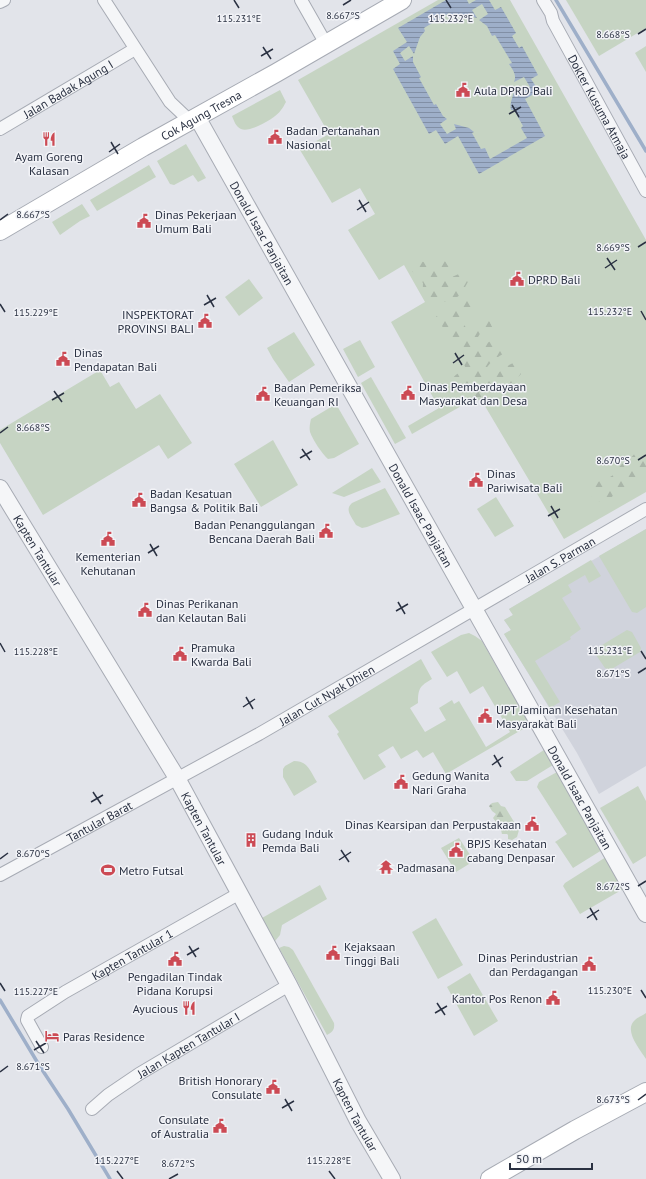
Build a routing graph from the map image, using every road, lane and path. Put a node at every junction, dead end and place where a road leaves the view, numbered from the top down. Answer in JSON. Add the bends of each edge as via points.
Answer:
{"nodes":[{"id":1,"x":4,"y":0,"type":"edge"},
{"id":2,"x":301,"y":0,"type":"edge"},
{"id":3,"x":402,"y":0,"type":"edge"},
{"id":4,"x":537,"y":0,"type":"edge"},
{"id":5,"x":543,"y":0,"type":"edge"},
{"id":6,"x":0,"y":2,"type":"edge"},
{"id":7,"x":110,"y":2,"type":"edge"},
{"id":8,"x":553,"y":21,"type":"junction"},
{"id":9,"x":326,"y":44,"type":"junction"},
{"id":10,"x":136,"y":49,"type":"junction"},
{"id":11,"x":170,"y":102,"type":"junction"},
{"id":12,"x":194,"y":119,"type":"junction"},
{"id":13,"x":0,"y":129,"type":"edge"},
{"id":14,"x":174,"y":130,"type":"junction"},
{"id":15,"x":646,"y":191,"type":"edge"},
{"id":16,"x":0,"y":231,"type":"edge"},
{"id":17,"x":0,"y":488,"type":"edge"},
{"id":18,"x":646,"y":509,"type":"edge"},
{"id":19,"x":474,"y":610,"type":"junction"},
{"id":20,"x":177,"y":778,"type":"junction"},
{"id":21,"x":0,"y":875,"type":"edge"},
{"id":22,"x":236,"y":895,"type":"junction"},
{"id":23,"x":646,"y":914,"type":"edge"},
{"id":24,"x":289,"y":985,"type":"junction"},
{"id":25,"x":42,"y":1047,"type":"dead end"},
{"id":26,"x":646,"y":1092,"type":"edge"},
{"id":27,"x":92,"y":1109,"type":"dead end"},
{"id":28,"x":392,"y":1179,"type":"edge"},
{"id":29,"x":490,"y":1179,"type":"edge"}],
"edges":[{"from":1,"to":6,"type":"street"},
{"from":2,"to":9,"type":"street"},
{"from":3,"to":9,"type":"main road","name":"Cok Agung Tresna"},
{"from":4,"to":8,"type":"street","name":"Dokter Kusuma Atmaja"},
{"from":5,"to":8,"type":"street","name":"Dokter Kusuma Atmaja"},
{"from":7,"to":10,"type":"street"},
{"from":8,"to":15,"type":"street","name":"Dokter Kusuma Atmaja"},
{"from":9,"to":12,"type":"main road","name":"Cok Agung Tresna"},
{"from":10,"to":11,"type":"street"},
{"from":10,"to":13,"type":"street","name":"Jalan Badak Agung I"},
{"from":11,"to":12,"type":"street"},
{"from":11,"to":14,"type":"street"},
{"from":12,"to":14,"type":"main road","name":"Cok Agung Tresna"},
{"from":12,"to":19,"type":"street","name":"Donald Isaac Panjaitan"},
{"from":14,"to":16,"type":"main road","name":"Cok Agung Tresna"},
{"from":17,"to":20,"type":"street","name":"Kapten Tantular"},
{"from":18,"to":19,"type":"street","name":"Jalan S. Parman"},
{"from":19,"to":20,"type":"street","name":"Jalan Cut Nyak Dhien","via":[[259,734]]},
{"from":19,"to":23,"type":"street","name":"Donald Isaac Panjaitan"},
{"from":20,"to":21,"type":"street","name":"Tantular Barat"},
{"from":20,"to":22,"type":"street","name":"Kapten Tantular"},
{"from":22,"to":24,"type":"street","name":"Kapten Tantular"},
{"from":22,"to":25,"type":"street","name":"Kapten Tantular 1","via":[[64,992],[28,1016],[27,1020]]},
{"from":24,"to":27,"type":"street","name":"Jalan Kapten Tantular I","via":[[139,1074]]},
{"from":24,"to":28,"type":"street","name":"Kapten Tantular","via":[[339,1085]]},
{"from":26,"to":29,"type":"main road"}]}
